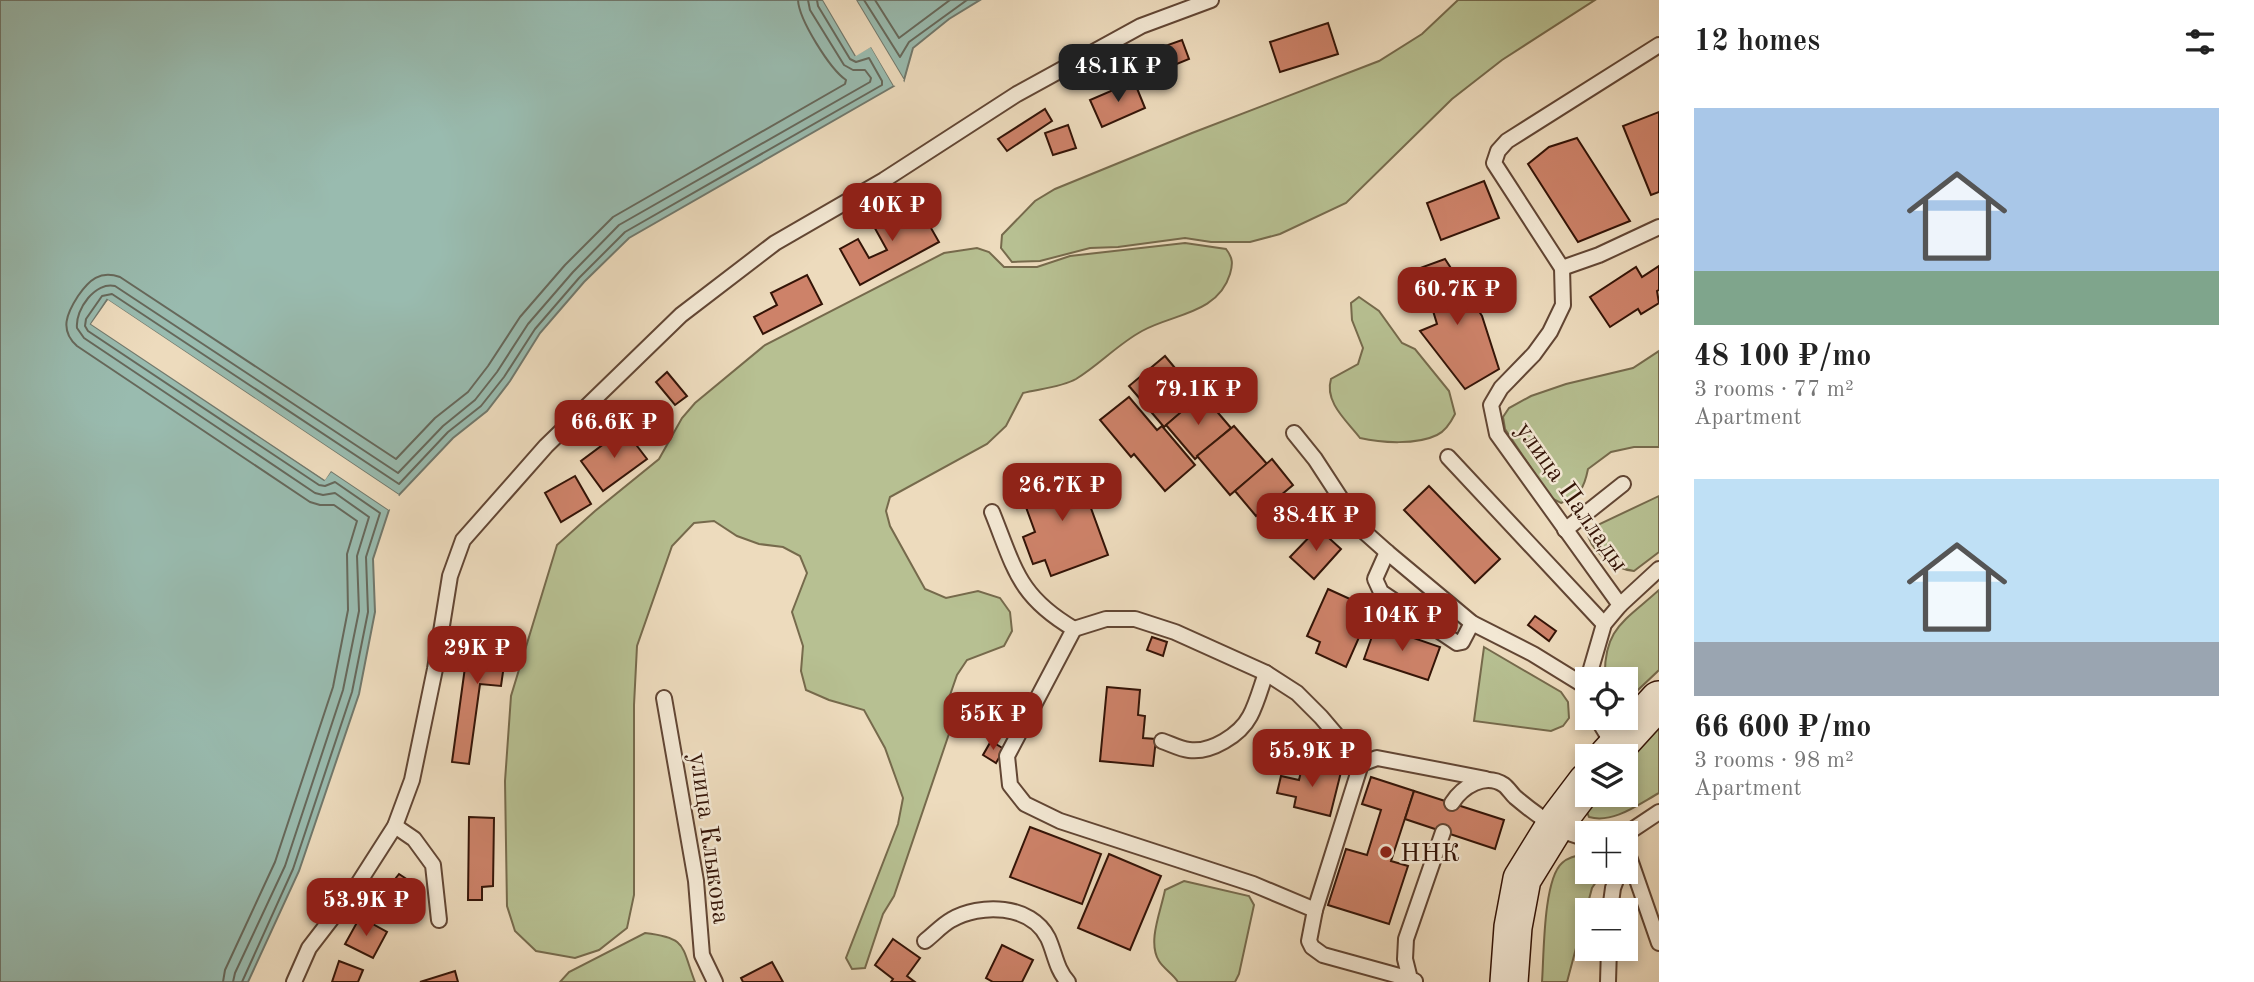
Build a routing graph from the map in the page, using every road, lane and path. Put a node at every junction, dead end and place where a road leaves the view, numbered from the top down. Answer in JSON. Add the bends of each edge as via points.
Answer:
{"nodes":[{"id":1,"x":1211,"y":0,"type":"edge"},
{"id":2,"x":1659,"y":45,"type":"edge"},
{"id":3,"x":1659,"y":228,"type":"edge"},
{"id":4,"x":1562,"y":268,"type":"junction"},
{"id":5,"x":1294,"y":433,"type":"dead end"},
{"id":6,"x":1448,"y":457,"type":"dead end"},
{"id":7,"x":1623,"y":484,"type":"dead end"},
{"id":8,"x":992,"y":512,"type":"dead end"},
{"id":9,"x":1565,"y":530,"type":"junction"},
{"id":10,"x":1388,"y":552,"type":"junction"},
{"id":11,"x":1659,"y":569,"type":"edge"},
{"id":12,"x":1620,"y":605,"type":"junction"},
{"id":13,"x":1472,"y":624,"type":"junction"},
{"id":14,"x":1604,"y":624,"type":"junction"},
{"id":15,"x":1074,"y":629,"type":"junction"},
{"id":16,"x":1592,"y":667,"type":"edge"},
{"id":17,"x":1266,"y":673,"type":"junction"},
{"id":18,"x":1575,"y":677,"type":"edge"},
{"id":19,"x":664,"y":698,"type":"dead end"},
{"id":20,"x":1659,"y":700,"type":"edge"},
{"id":21,"x":1606,"y":740,"type":"edge"},
{"id":22,"x":1162,"y":741,"type":"dead end"},
{"id":23,"x":1361,"y":764,"type":"junction"},
{"id":24,"x":1486,"y":779,"type":"junction"},
{"id":25,"x":1452,"y":803,"type":"dead end"},
{"id":26,"x":1580,"y":807,"type":"edge"},
{"id":27,"x":1659,"y":812,"type":"edge"},
{"id":28,"x":395,"y":826,"type":"junction"},
{"id":29,"x":1638,"y":826,"type":"edge"},
{"id":30,"x":1443,"y":832,"type":"dead end"},
{"id":31,"x":1572,"y":832,"type":"edge"},
{"id":32,"x":1638,"y":884,"type":"edge"},
{"id":33,"x":1315,"y":910,"type":"junction"},
{"id":34,"x":439,"y":919,"type":"dead end"},
{"id":35,"x":925,"y":941,"type":"dead end"},
{"id":36,"x":1659,"y":943,"type":"edge"},
{"id":37,"x":1609,"y":961,"type":"edge"},
{"id":38,"x":1414,"y":980,"type":"edge"},
{"id":39,"x":294,"y":982,"type":"edge"},
{"id":40,"x":715,"y":982,"type":"edge"},
{"id":41,"x":1068,"y":982,"type":"edge"},
{"id":42,"x":1509,"y":982,"type":"edge"},
{"id":43,"x":1608,"y":982,"type":"edge"}],
"edges":[{"from":1,"to":28,"type":"lane","via":[[1141,26],[1028,88],[775,243],[681,315],[546,446],[463,540],[450,576],[412,780]]},
{"from":2,"to":4,"type":"lane","via":[[1498,151],[1494,163]]},
{"from":3,"to":4,"type":"lane"},
{"from":4,"to":9,"type":"lane","name":"улица Паллады","via":[[1563,305],[1550,332],[1490,405],[1497,434]]},
{"from":5,"to":10,"type":"lane","name":"улица Паллады","via":[[1360,528]]},
{"from":6,"to":14,"type":"lane"},
{"from":7,"to":9,"type":"lane"},
{"from":8,"to":15,"type":"lane","via":[[1020,581],[1047,612]]},
{"from":9,"to":12,"type":"lane","name":"улица Паллады"},
{"from":10,"to":13,"type":"lane","name":"улица Паллады"},
{"from":10,"to":13,"type":"lane","via":[[1375,579],[1390,600],[1457,643]]},
{"from":11,"to":12,"type":"lane"},
{"from":12,"to":14,"type":"lane","name":"улица Паллады"},
{"from":13,"to":18,"type":"lane","name":"улица Паллады"},
{"from":14,"to":16,"type":"lane","name":"улица Паллады"},
{"from":15,"to":17,"type":"lane","via":[[1107,619],[1135,619]]},
{"from":15,"to":33,"type":"lane","via":[[1007,756],[1010,785],[1025,804],[1060,821],[1254,884]]},
{"from":17,"to":22,"type":"lane","via":[[1250,717],[1237,732],[1204,750],[1190,751]]},
{"from":17,"to":23,"type":"lane","via":[[1297,693]]},
{"from":19,"to":40,"type":"lane","name":"улица Клыкова","via":[[696,881],[702,955]]},
{"from":20,"to":21,"type":"main road"},
{"from":23,"to":24,"type":"lane","via":[[1377,758]]},
{"from":23,"to":33,"type":"lane"},
{"from":24,"to":25,"type":"lane","via":[[1465,787]]},
{"from":24,"to":31,"type":"lane","via":[[1503,784],[1514,796]]},
{"from":26,"to":31,"type":"main road"},
{"from":27,"to":29,"type":"lane"},
{"from":28,"to":34,"type":"lane","via":[[414,839],[433,865]]},
{"from":28,"to":39,"type":"lane","via":[[309,948]]},
{"from":30,"to":38,"type":"lane","via":[[1406,939],[1405,959]]},
{"from":31,"to":42,"type":"main road","via":[[1522,879]]},
{"from":32,"to":36,"type":"lane"},
{"from":33,"to":38,"type":"lane","via":[[1309,941],[1323,955]]},
{"from":35,"to":41,"type":"lane","via":[[950,920],[976,909],[1013,912],[1039,926]]},
{"from":37,"to":43,"type":"lane"}]}
